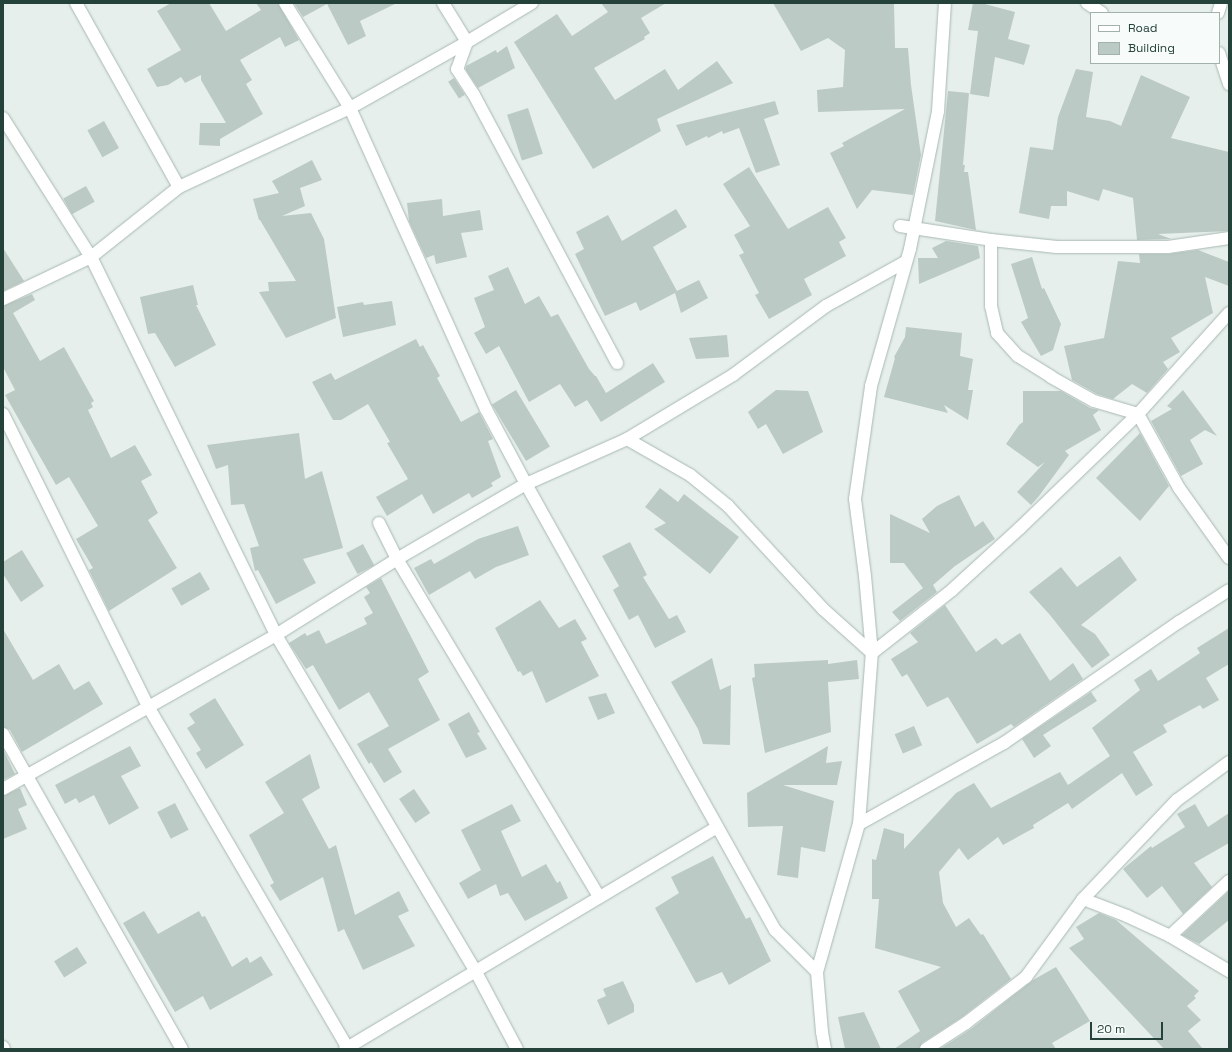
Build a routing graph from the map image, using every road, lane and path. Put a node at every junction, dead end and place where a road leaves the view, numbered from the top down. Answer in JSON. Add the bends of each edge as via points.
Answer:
{"nodes":[{"id":1,"x":76,"y":3,"type":"edge"},
{"id":2,"x":285,"y":3,"type":"edge"},
{"id":3,"x":443,"y":3,"type":"edge"},
{"id":4,"x":532,"y":3,"type":"edge"},
{"id":5,"x":945,"y":3,"type":"edge"},
{"id":6,"x":1087,"y":3,"type":"edge"},
{"id":7,"x":1100,"y":12,"type":"edge"},
{"id":8,"x":467,"y":42,"type":"junction"},
{"id":9,"x":1220,"y":56,"type":"edge"},
{"id":10,"x":1229,"y":84,"type":"edge"},
{"id":11,"x":350,"y":108,"type":"junction"},
{"id":12,"x":3,"y":118,"type":"edge"},
{"id":13,"x":179,"y":187,"type":"junction"},
{"id":14,"x":900,"y":226,"type":"dead end"},
{"id":15,"x":1229,"y":238,"type":"edge"},
{"id":16,"x":990,"y":240,"type":"junction"},
{"id":17,"x":91,"y":257,"type":"junction"},
{"id":18,"x":905,"y":262,"type":"junction"},
{"id":19,"x":3,"y":299,"type":"edge"},
{"id":20,"x":1229,"y":313,"type":"edge"},
{"id":21,"x":617,"y":363,"type":"dead end"},
{"id":22,"x":3,"y":414,"type":"edge"},
{"id":23,"x":1138,"y":414,"type":"junction"},
{"id":24,"x":627,"y":439,"type":"junction"},
{"id":25,"x":526,"y":484,"type":"junction"},
{"id":26,"x":379,"y":522,"type":"dead end"},
{"id":27,"x":1229,"y":558,"type":"edge"},
{"id":28,"x":397,"y":559,"type":"junction"},
{"id":29,"x":1229,"y":590,"type":"edge"},
{"id":30,"x":276,"y":635,"type":"junction"},
{"id":31,"x":872,"y":653,"type":"junction"},
{"id":32,"x":148,"y":708,"type":"junction"},
{"id":33,"x":3,"y":734,"type":"edge"},
{"id":34,"x":1229,"y":762,"type":"edge"},
{"id":35,"x":27,"y":774,"type":"junction"},
{"id":36,"x":3,"y":789,"type":"edge"},
{"id":37,"x":859,"y":824,"type":"junction"},
{"id":38,"x":718,"y":826,"type":"junction"},
{"id":39,"x":1229,"y":881,"type":"edge"},
{"id":40,"x":599,"y":897,"type":"junction"},
{"id":41,"x":1083,"y":899,"type":"junction"},
{"id":42,"x":1170,"y":936,"type":"junction"},
{"id":43,"x":1229,"y":971,"type":"edge"},
{"id":44,"x":476,"y":972,"type":"junction"},
{"id":45,"x":817,"y":972,"type":"junction"},
{"id":46,"x":182,"y":1049,"type":"edge"},
{"id":47,"x":347,"y":1049,"type":"edge"},
{"id":48,"x":517,"y":1049,"type":"edge"},
{"id":49,"x":826,"y":1049,"type":"edge"},
{"id":50,"x":926,"y":1049,"type":"edge"}],
"edges":[{"from":1,"to":13,"type":"street"},
{"from":2,"to":11,"type":"street"},
{"from":3,"to":8,"type":"street"},
{"from":4,"to":8,"type":"street"},
{"from":5,"to":18,"type":"street","via":[[938,112],[910,250]]},
{"from":6,"to":7,"type":"street"},
{"from":8,"to":11,"type":"street"},
{"from":8,"to":21,"type":"street","via":[[457,69],[474,96]]},
{"from":9,"to":10,"type":"street"},
{"from":11,"to":13,"type":"street"},
{"from":11,"to":25,"type":"street","via":[[486,409]]},
{"from":12,"to":17,"type":"street"},
{"from":13,"to":17,"type":"street"},
{"from":14,"to":16,"type":"street"},
{"from":15,"to":16,"type":"street","via":[[1168,247],[1109,248],[1057,247]]},
{"from":16,"to":23,"type":"street","via":[[991,306],[997,333],[1018,356],[1051,377],[1094,401]]},
{"from":17,"to":19,"type":"street"},
{"from":17,"to":30,"type":"street"},
{"from":18,"to":24,"type":"street","via":[[826,306],[733,375]]},
{"from":18,"to":31,"type":"street","via":[[871,386],[855,499]]},
{"from":20,"to":23,"type":"street"},
{"from":22,"to":32,"type":"street"},
{"from":23,"to":27,"type":"street","via":[[1178,488]]},
{"from":23,"to":31,"type":"street","via":[[958,585]]},
{"from":24,"to":25,"type":"street"},
{"from":24,"to":31,"type":"street","via":[[690,475],[728,506],[823,609]]},
{"from":25,"to":28,"type":"street"},
{"from":25,"to":38,"type":"street"},
{"from":26,"to":28,"type":"street"},
{"from":28,"to":30,"type":"street"},
{"from":28,"to":40,"type":"street"},
{"from":29,"to":37,"type":"street","via":[[1004,743]]},
{"from":30,"to":32,"type":"street"},
{"from":30,"to":44,"type":"street"},
{"from":31,"to":37,"type":"street"},
{"from":32,"to":35,"type":"street"},
{"from":32,"to":47,"type":"street"},
{"from":33,"to":35,"type":"street"},
{"from":34,"to":41,"type":"street","via":[[1177,800]]},
{"from":35,"to":36,"type":"street"},
{"from":35,"to":46,"type":"street"},
{"from":37,"to":45,"type":"street"},
{"from":38,"to":40,"type":"street"},
{"from":38,"to":45,"type":"street","via":[[775,930]]},
{"from":39,"to":42,"type":"street"},
{"from":40,"to":44,"type":"street"},
{"from":41,"to":42,"type":"street"},
{"from":41,"to":50,"type":"street","via":[[1026,977],[966,1023]]},
{"from":42,"to":43,"type":"street"},
{"from":44,"to":47,"type":"street"},
{"from":44,"to":48,"type":"street"},
{"from":45,"to":49,"type":"street"}]}
